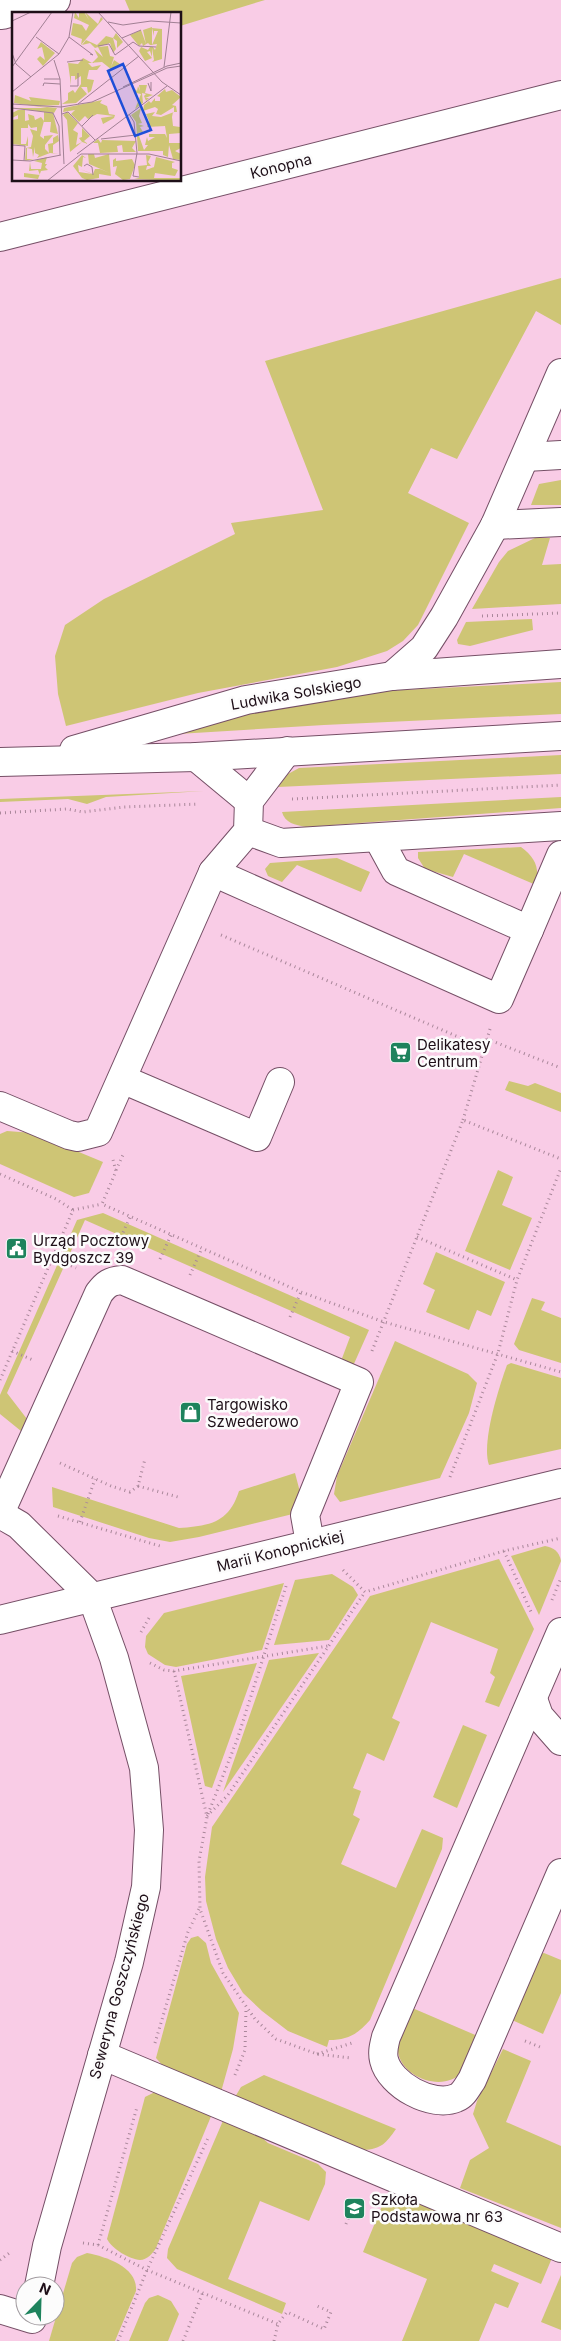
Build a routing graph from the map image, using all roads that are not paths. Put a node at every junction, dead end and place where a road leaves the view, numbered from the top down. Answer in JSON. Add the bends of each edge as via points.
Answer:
{"nodes":[{"id":1,"x":56,"y":0,"type":"edge"},
{"id":2,"x":0,"y":7,"type":"edge"},
{"id":3,"x":12,"y":12,"type":"edge"},
{"id":4,"x":13,"y":12,"type":"edge"},
{"id":5,"x":561,"y":95,"type":"edge"},
{"id":6,"x":0,"y":237,"type":"edge"},
{"id":7,"x":561,"y":373,"type":"edge"},
{"id":8,"x":561,"y":455,"type":"edge"},
{"id":9,"x":526,"y":456,"type":"junction"},
{"id":10,"x":561,"y":522,"type":"edge"},
{"id":11,"x":495,"y":525,"type":"junction"},
{"id":12,"x":561,"y":664,"type":"edge"},
{"id":13,"x":392,"y":676,"type":"junction"},
{"id":14,"x":561,"y":736,"type":"edge"},
{"id":15,"x":287,"y":751,"type":"junction"},
{"id":16,"x":196,"y":757,"type":"junction"},
{"id":17,"x":38,"y":760,"type":"junction"},
{"id":18,"x":0,"y":762,"type":"edge"},
{"id":19,"x":249,"y":801,"type":"junction"},
{"id":20,"x":561,"y":826,"type":"edge"},
{"id":21,"x":248,"y":831,"type":"junction"},
{"id":22,"x":378,"y":838,"type":"junction"},
{"id":23,"x":561,"y":855,"type":"edge"},
{"id":24,"x":213,"y":872,"type":"junction"},
{"id":25,"x":529,"y":930,"type":"junction"},
{"id":26,"x":122,"y":1079,"type":"junction"},
{"id":27,"x":280,"y":1082,"type":"dead end"},
{"id":28,"x":0,"y":1106,"type":"edge"},
{"id":29,"x":561,"y":1482,"type":"edge"},
{"id":30,"x":0,"y":1514,"type":"edge"},
{"id":31,"x":310,"y":1543,"type":"junction"},
{"id":32,"x":92,"y":1597,"type":"junction"},
{"id":33,"x":0,"y":1620,"type":"edge"},
{"id":34,"x":556,"y":1643,"type":"edge"},
{"id":35,"x":533,"y":1699,"type":"junction"},
{"id":36,"x":561,"y":1741,"type":"edge"},
{"id":37,"x":561,"y":1873,"type":"edge"},
{"id":38,"x":102,"y":2055,"type":"junction"},
{"id":39,"x":561,"y":2248,"type":"edge"},
{"id":40,"x":41,"y":2276,"type":"edge"},
{"id":41,"x":0,"y":2309,"type":"edge"},
{"id":42,"x":15,"y":2317,"type":"edge"}],
"edges":[{"from":1,"to":4,"type":"street"},
{"from":2,"to":3,"type":"street","via":[[2,15]]},
{"from":5,"to":6,"type":"street","name":"Konopna"},
{"from":7,"to":9,"type":"street"},
{"from":8,"to":9,"type":"street"},
{"from":9,"to":11,"type":"street"},
{"from":10,"to":11,"type":"street"},
{"from":11,"to":13,"type":"street","via":[[424,648]]},
{"from":12,"to":13,"type":"street","name":"Ludwika Solskiego"},
{"from":13,"to":17,"type":"street","name":"Ludwika Solskiego","via":[[246,700]]},
{"from":14,"to":15,"type":"street","name":"Ludwika Solskiego"},
{"from":15,"to":16,"type":"street","name":"Ludwika Solskiego"},
{"from":15,"to":19,"type":"street"},
{"from":16,"to":17,"type":"street","name":"Ludwika Solskiego"},
{"from":16,"to":19,"type":"street"},
{"from":17,"to":18,"type":"street","name":"Ludwika Solskiego"},
{"from":19,"to":21,"type":"street"},
{"from":20,"to":22,"type":"street"},
{"from":21,"to":22,"type":"street","via":[[281,843]]},
{"from":21,"to":24,"type":"street"},
{"from":22,"to":25,"type":"street","via":[[396,871]]},
{"from":23,"to":25,"type":"street"},
{"from":24,"to":25,"type":"street","via":[[499,999]]},
{"from":24,"to":26,"type":"street"},
{"from":26,"to":27,"type":"street","via":[[257,1137]]},
{"from":26,"to":28,"type":"street","via":[[98,1132],[89,1135],[69,1136]]},
{"from":29,"to":31,"type":"street","name":"Marii Konopnickiej"},
{"from":30,"to":31,"type":"street","via":[[99,1293],[105,1285],[122,1280],[359,1382],[305,1515]]},
{"from":30,"to":32,"type":"street","via":[[19,1525]]},
{"from":31,"to":32,"type":"street","name":"Marii Konopnickiej"},
{"from":32,"to":33,"type":"street","name":"Marii Konopnickiej"},
{"from":32,"to":38,"type":"street","name":"Seweryna Goszczyńskiego","via":[[126,1655],[144,1768],[149,1830],[146,1886],[129,1962]]},
{"from":34,"to":35,"type":"street"},
{"from":35,"to":36,"type":"street","via":[[539,1716]]},
{"from":35,"to":37,"type":"street","via":[[386,2037],[382,2049],[384,2060],[394,2079],[417,2094],[444,2099],[462,2094],[472,2080]]},
{"from":38,"to":39,"type":"street"},
{"from":38,"to":40,"type":"street","name":"Seweryna Goszczyńskiego"},
{"from":41,"to":42,"type":"street"}]}
